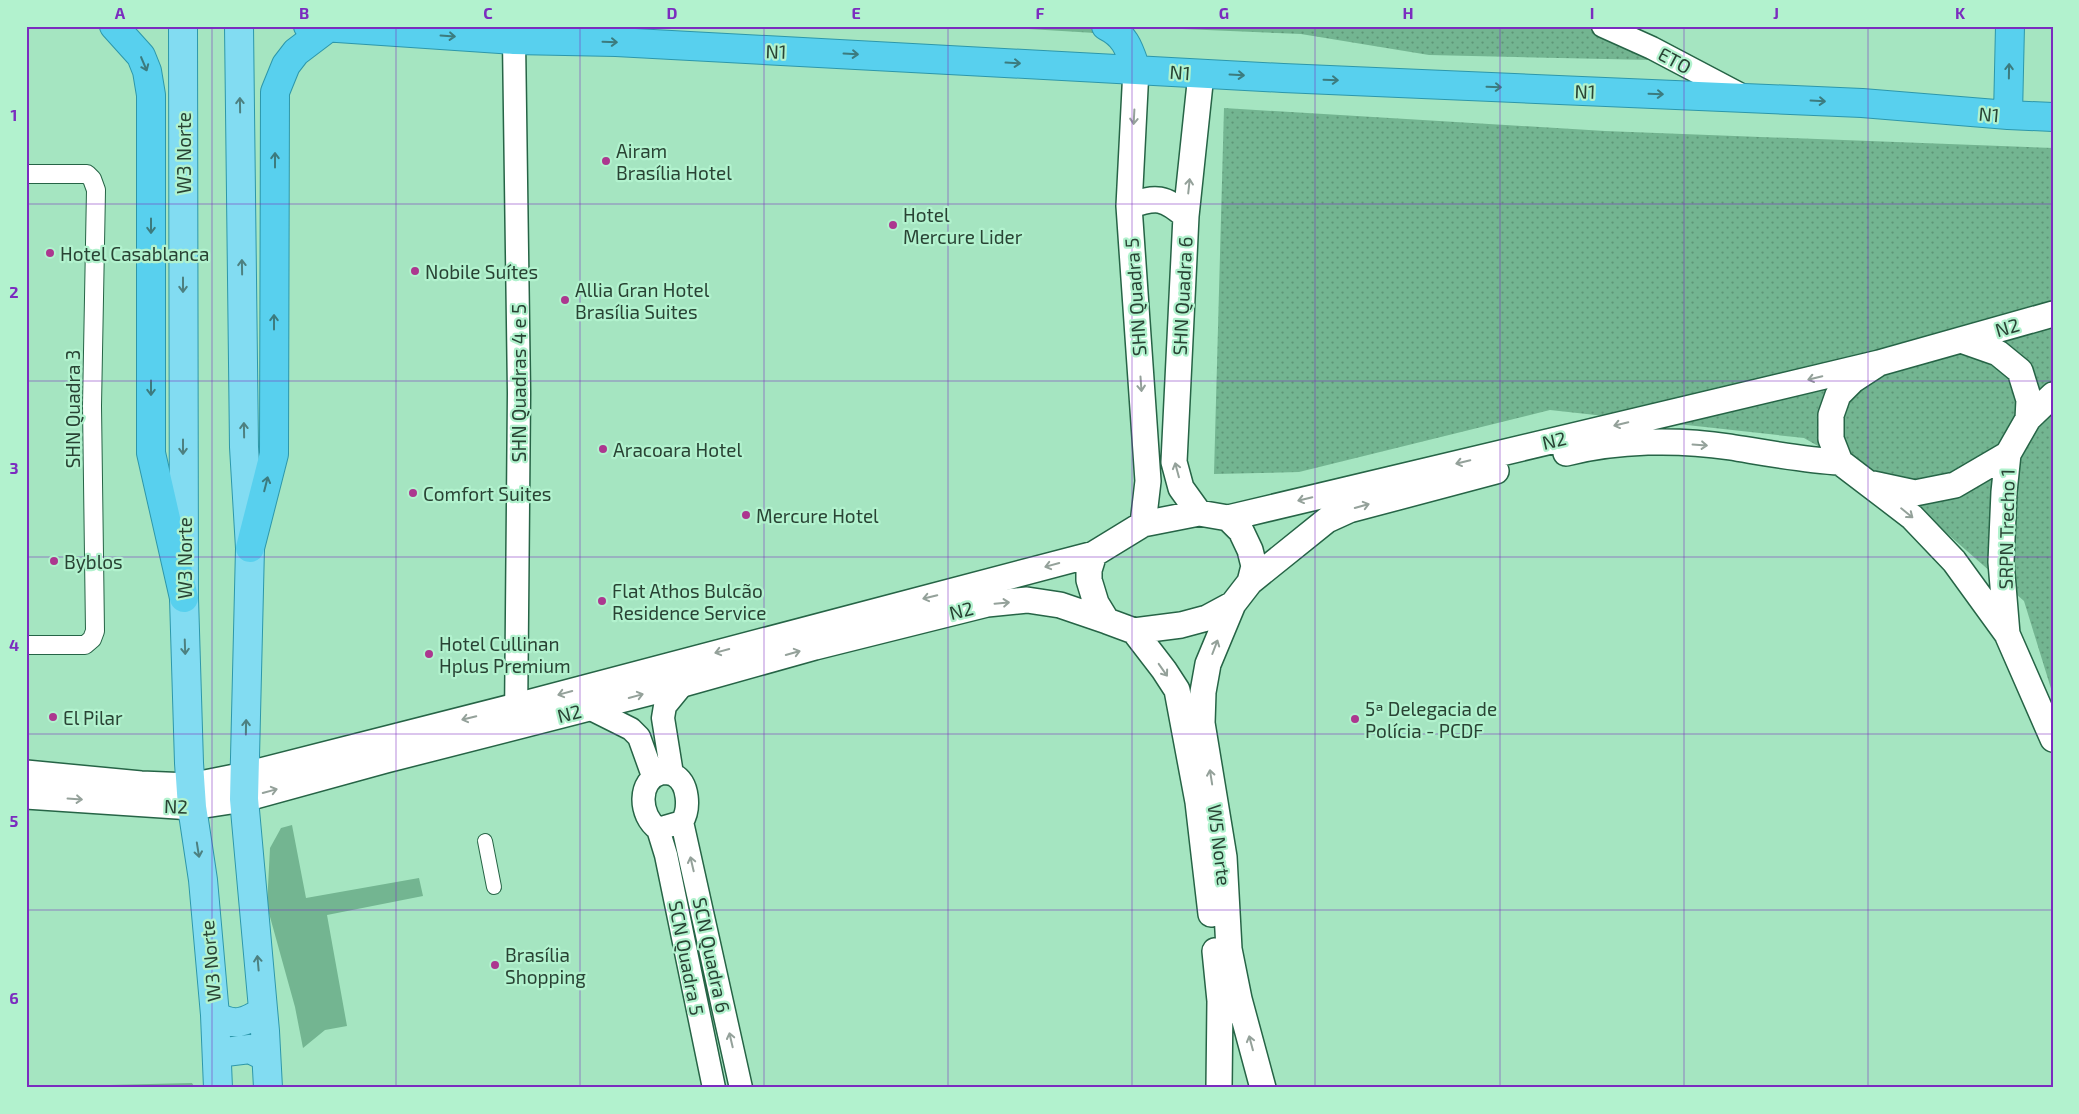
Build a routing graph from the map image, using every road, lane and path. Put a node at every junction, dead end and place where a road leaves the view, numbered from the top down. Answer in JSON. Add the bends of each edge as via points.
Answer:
{"nodes":[{"id":1,"x":114,"y":26,"type":"edge"},
{"id":2,"x":182,"y":26,"type":"edge"},
{"id":3,"x":239,"y":26,"type":"edge"},
{"id":4,"x":1106,"y":26,"type":"edge"},
{"id":5,"x":1603,"y":26,"type":"edge"},
{"id":6,"x":2010,"y":26,"type":"edge"},
{"id":7,"x":319,"y":27,"type":"edge"},
{"id":8,"x":514,"y":40,"type":"junction"},
{"id":9,"x":1136,"y":69,"type":"junction"},
{"id":10,"x":1201,"y":74,"type":"junction"},
{"id":11,"x":1746,"y":98,"type":"junction"},
{"id":12,"x":2008,"y":115,"type":"junction"},
{"id":13,"x":2053,"y":117,"type":"edge"},
{"id":14,"x":26,"y":174,"type":"edge"},
{"id":15,"x":1129,"y":206,"type":"junction"},
{"id":16,"x":1186,"y":216,"type":"junction"},
{"id":17,"x":2053,"y":314,"type":"edge"},
{"id":18,"x":1961,"y":340,"type":"junction"},
{"id":19,"x":1879,"y":362,"type":"junction"},
{"id":20,"x":2053,"y":395,"type":"edge"},
{"id":21,"x":2028,"y":419,"type":"junction"},
{"id":22,"x":2008,"y":454,"type":"junction"},
{"id":23,"x":1840,"y":462,"type":"junction"},
{"id":24,"x":1868,"y":483,"type":"junction"},
{"id":25,"x":1199,"y":513,"type":"junction"},
{"id":26,"x":1228,"y":518,"type":"junction"},
{"id":27,"x":1143,"y":524,"type":"junction"},
{"id":28,"x":250,"y":548,"type":"junction"},
{"id":29,"x":1094,"y":554,"type":"junction"},
{"id":30,"x":1250,"y":582,"type":"junction"},
{"id":31,"x":184,"y":598,"type":"junction"},
{"id":32,"x":1233,"y":604,"type":"junction"},
{"id":33,"x":1107,"y":621,"type":"junction"},
{"id":34,"x":1134,"y":630,"type":"junction"},
{"id":35,"x":2008,"y":634,"type":"junction"},
{"id":36,"x":26,"y":645,"type":"edge"},
{"id":37,"x":683,"y":684,"type":"junction"},
{"id":38,"x":589,"y":708,"type":"junction"},
{"id":39,"x":516,"y":716,"type":"junction"},
{"id":40,"x":2053,"y":739,"type":"edge"},
{"id":41,"x":663,"y":775,"type":"junction"},
{"id":42,"x":28,"y":780,"type":"edge"},
{"id":43,"x":244,"y":787,"type":"junction"},
{"id":44,"x":191,"y":796,"type":"junction"},
{"id":45,"x":682,"y":822,"type":"junction"},
{"id":46,"x":658,"y":829,"type":"junction"},
{"id":47,"x":485,"y":841,"type":"dead end"},
{"id":48,"x":494,"y":888,"type":"dead end"},
{"id":49,"x":263,"y":1011,"type":"junction"},
{"id":50,"x":215,"y":1015,"type":"junction"},
{"id":51,"x":217,"y":1053,"type":"junction"},
{"id":52,"x":266,"y":1057,"type":"junction"},
{"id":53,"x":218,"y":1088,"type":"edge"},
{"id":54,"x":268,"y":1088,"type":"edge"},
{"id":55,"x":714,"y":1088,"type":"edge"},
{"id":56,"x":741,"y":1088,"type":"edge"},
{"id":57,"x":1219,"y":1088,"type":"edge"},
{"id":58,"x":1263,"y":1088,"type":"edge"}],
"edges":[{"from":1,"to":31,"type":"highway","one_way":true,"via":[[141,56],[151,95],[151,453]]},
{"from":2,"to":31,"type":"main road","name":"W3 Norte","one_way":true},
{"from":28,"to":3,"type":"main road","one_way":true,"via":[[244,447]]},
{"from":4,"to":9,"type":"highway","via":[[1118,32]]},
{"from":5,"to":11,"type":"street","name":"ETO"},
{"from":12,"to":6,"type":"highway","one_way":true},
{"from":7,"to":8,"type":"highway","name":"N1","one_way":true},
{"from":28,"to":7,"type":"highway","one_way":true,"via":[[274,454],[275,92],[286,65]]},
{"from":8,"to":9,"type":"highway","name":"N1","one_way":true,"via":[[616,42]]},
{"from":8,"to":39,"type":"street","name":"SHN Quadras 4 e 5","via":[[519,393]]},
{"from":9,"to":10,"type":"highway","name":"N1"},
{"from":9,"to":15,"type":"main road","name":"SHN Quadra 5","one_way":true},
{"from":10,"to":11,"type":"highway","name":"N1","one_way":true},
{"from":16,"to":10,"type":"main road","name":"SHN Quadra 6","one_way":true},
{"from":11,"to":12,"type":"highway","name":"N1","one_way":true},
{"from":12,"to":13,"type":"highway","name":"N1"},
{"from":14,"to":36,"type":"street","name":"SHN Quadra 3","via":[[87,174],[96,190],[92,406],[95,631],[85,645]]},
{"from":15,"to":16,"type":"main road","via":[[1145,200],[1162,199]]},
{"from":15,"to":27,"type":"main road","name":"SHN Quadra 5","one_way":true,"via":[[1148,481]]},
{"from":25,"to":16,"type":"main road","name":"SHN Quadra 6","one_way":true,"via":[[1181,488],[1174,462]]},
{"from":17,"to":18,"type":"main road","name":"N2"},
{"from":18,"to":19,"type":"main road"},
{"from":18,"to":21,"type":"main road","via":[[1998,353],[2020,371],[2029,400]]},
{"from":19,"to":23,"type":"main road","via":[[1838,395],[1831,415],[1831,439]]},
{"from":19,"to":26,"type":"main road","name":"N2","one_way":true},
{"from":20,"to":21,"type":"main road"},
{"from":21,"to":22,"type":"main road"},
{"from":22,"to":24,"type":"main road","via":[[1955,485],[1915,493]]},
{"from":22,"to":35,"type":"main road","name":"SRPN Trecho 1","via":[[2001,562]]},
{"from":23,"to":24,"type":"main road"},
{"from":30,"to":23,"type":"main road","name":"N2","one_way":true,"via":[[1327,520],[1349,510],[1575,451],[1669,442]]},
{"from":24,"to":35,"type":"main road","name":"SRPN Trecho 1","one_way":true,"via":[[1912,517],[1954,561]]},
{"from":25,"to":26,"type":"main road"},
{"from":25,"to":27,"type":"main road"},
{"from":26,"to":30,"type":"main road","via":[[1241,531],[1250,550],[1254,566]]},
{"from":27,"to":29,"type":"main road"},
{"from":43,"to":28,"type":"main road","one_way":true},
{"from":29,"to":33,"type":"main road","via":[[1089,580],[1096,604]]},
{"from":29,"to":39,"type":"main road","name":"N2","one_way":true},
{"from":30,"to":32,"type":"main road"},
{"from":31,"to":44,"type":"main road","name":"W3 Norte","one_way":true},
{"from":32,"to":34,"type":"main road","via":[[1207,618],[1181,625]]},
{"from":58,"to":32,"type":"main road","name":"W5 Norte","one_way":true,"via":[[1229,949],[1224,857],[1202,723],[1208,664]]},
{"from":33,"to":34,"type":"main road"},
{"from":37,"to":33,"type":"main road","name":"N2","one_way":true,"via":[[987,604],[1027,600],[1060,605]]},
{"from":34,"to":57,"type":"main road","name":"W5 Norte","one_way":true,"via":[[1177,690],[1198,802],[1220,1001]]},
{"from":35,"to":40,"type":"main road","name":"SRPN Trecho 1"},
{"from":38,"to":37,"type":"main road","name":"N2","one_way":true},
{"from":37,"to":41,"type":"street","via":[[665,706]]},
{"from":38,"to":39,"type":"main road","name":"N2"},
{"from":38,"to":41,"type":"street","via":[[631,729]]},
{"from":39,"to":43,"type":"main road","name":"N2"},
{"from":41,"to":45,"type":"street","via":[[682,782],[688,801]]},
{"from":41,"to":46,"type":"street","via":[[645,786],[643,795],[651,824]]},
{"from":42,"to":44,"type":"main road","name":"N2","via":[[141,784]]},
{"from":43,"to":44,"type":"main road","name":"N2"},
{"from":49,"to":43,"type":"main road","one_way":true},
{"from":44,"to":50,"type":"main road","name":"W3 Norte","one_way":true,"via":[[203,880]]},
{"from":45,"to":46,"type":"street"},
{"from":56,"to":45,"type":"street","name":"SCN Quadra 6","one_way":true},
{"from":46,"to":55,"type":"street","name":"SCN Quadra 5"},
{"from":47,"to":48,"type":"street"},
{"from":49,"to":50,"type":"main road","via":[[241,1022],[227,1022]]},
{"from":49,"to":52,"type":"main road"},
{"from":50,"to":51,"type":"main road","name":"W3 Norte"},
{"from":51,"to":52,"type":"main road","via":[[250,1049]]},
{"from":51,"to":53,"type":"main road","name":"W3 Norte"},
{"from":52,"to":54,"type":"main road"}]}
